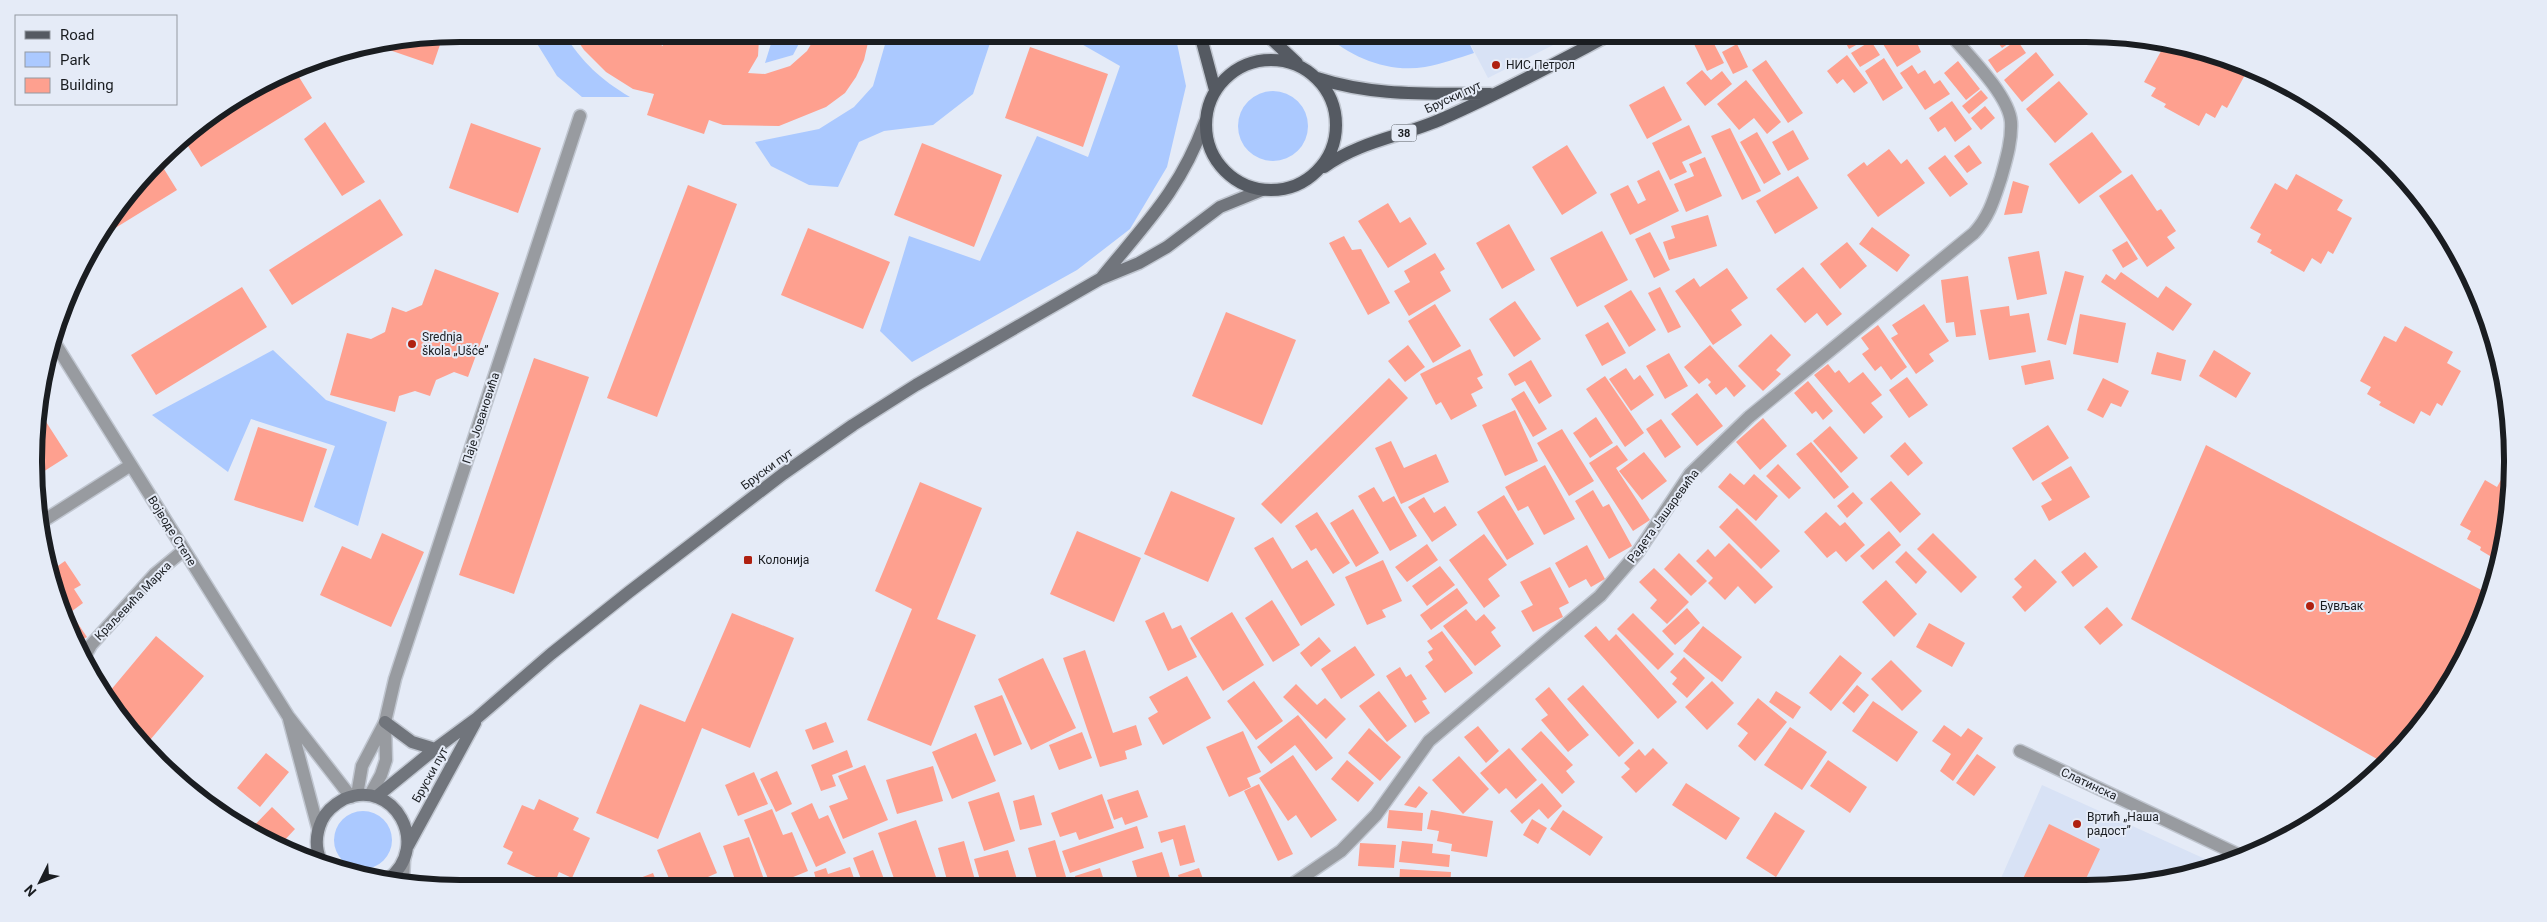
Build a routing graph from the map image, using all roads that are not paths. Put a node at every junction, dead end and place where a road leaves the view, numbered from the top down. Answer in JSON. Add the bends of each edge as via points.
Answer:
{"nodes":[{"id":1,"x":1202,"y":42,"type":"edge"},
{"id":2,"x":1275,"y":42,"type":"edge"},
{"id":3,"x":1595,"y":42,"type":"edge"},
{"id":4,"x":1957,"y":42,"type":"edge"},
{"id":5,"x":1301,"y":66,"type":"junction"},
{"id":6,"x":1317,"y":78,"type":"junction"},
{"id":7,"x":1216,"y":90,"type":"junction"},
{"id":8,"x":1497,"y":92,"type":"junction"},
{"id":9,"x":580,"y":116,"type":"dead end"},
{"id":10,"x":1205,"y":122,"type":"junction"},
{"id":11,"x":1316,"y":173,"type":"junction"},
{"id":12,"x":1262,"y":190,"type":"junction"},
{"id":13,"x":1100,"y":279,"type":"junction"},
{"id":14,"x":58,"y":349,"type":"edge"},
{"id":15,"x":130,"y":464,"type":"junction"},
{"id":16,"x":47,"y":519,"type":"edge"},
{"id":17,"x":184,"y":550,"type":"junction"},
{"id":18,"x":88,"y":650,"type":"edge"},
{"id":19,"x":288,"y":716,"type":"junction"},
{"id":20,"x":477,"y":718,"type":"junction"},
{"id":21,"x":385,"y":722,"type":"junction"},
{"id":22,"x":435,"y":748,"type":"junction"},
{"id":23,"x":2020,"y":751,"type":"dead end"},
{"id":24,"x":354,"y":796,"type":"junction"},
{"id":25,"x":373,"y":796,"type":"junction"},
{"id":26,"x":318,"y":828,"type":"junction"},
{"id":27,"x":316,"y":844,"type":"junction"},
{"id":28,"x":408,"y":846,"type":"junction"},
{"id":29,"x":312,"y":852,"type":"edge"},
{"id":30,"x":2234,"y":852,"type":"edge"},
{"id":31,"x":320,"y":855,"type":"edge"},
{"id":32,"x":404,"y":860,"type":"junction"},
{"id":33,"x":393,"y":874,"type":"edge"},
{"id":34,"x":403,"y":875,"type":"edge"},
{"id":35,"x":1299,"y":880,"type":"edge"}],
"edges":[{"from":1,"to":7,"type":"main road"},
{"from":2,"to":5,"type":"main road","number":"38"},
{"from":3,"to":8,"type":"main road","name":"Бруски пут","number":"38"},
{"from":4,"to":35,"type":"street","name":"Радета Јашаревића","via":[[2003,100],[2011,120],[2008,155],[1986,220],[1967,239],[1748,417],[1690,474],[1638,552],[1600,596],[1429,741],[1376,815],[1341,851]]},
{"from":5,"to":6,"type":"main road","number":"38"},
{"from":5,"to":7,"type":"main road","number":"38","via":[[1276,60],[1249,63],[1226,77]]},
{"from":6,"to":8,"type":"main road","name":"Бруски пут","number":"38","via":[[1348,88],[1376,92]]},
{"from":6,"to":11,"type":"main road","number":"38","via":[[1330,95],[1336,115],[1336,136],[1329,157]]},
{"from":7,"to":10,"type":"main road","number":"38","via":[[1208,105]]},
{"from":8,"to":11,"type":"main road","name":"Бруски пут","number":"38","via":[[1443,119],[1343,154]]},
{"from":9,"to":21,"type":"street","name":"Паје Јовановића","via":[[395,678]]},
{"from":10,"to":12,"type":"main road","number":"38","via":[[1215,159],[1227,174]]},
{"from":10,"to":13,"type":"main road","name":"Бруски пут","via":[[1170,195]]},
{"from":11,"to":12,"type":"main road","number":"38","via":[[1300,184],[1281,190]]},
{"from":12,"to":13,"type":"main road","name":"Бруски пут","via":[[1220,207],[1139,264]]},
{"from":13,"to":20,"type":"main road","name":"Бруски пут","via":[[916,385],[791,468],[559,648]]},
{"from":14,"to":15,"type":"street","name":"Војводе Степе"},
{"from":15,"to":16,"type":"street"},
{"from":15,"to":17,"type":"street","name":"Војводе Степе"},
{"from":17,"to":18,"type":"street","name":"Краљевића Марка","via":[[155,574]]},
{"from":17,"to":19,"type":"street","name":"Војводе Степе"},
{"from":19,"to":24,"type":"street","name":"Војводе Степе"},
{"from":19,"to":26,"type":"street","name":"Војводе Степе"},
{"from":20,"to":22,"type":"main road","name":"Бруски пут"},
{"from":20,"to":28,"type":"main road","name":"Бруски пут"},
{"from":21,"to":22,"type":"main road","via":[[412,742]]},
{"from":21,"to":24,"type":"street","via":[[362,766]]},
{"from":21,"to":25,"type":"street","via":[[386,760]]},
{"from":22,"to":25,"type":"main road","name":"Бруски пут"},
{"from":23,"to":30,"type":"street","name":"Слатинска"},
{"from":24,"to":25,"type":"main road"},
{"from":24,"to":26,"type":"main road","via":[[336,803]]},
{"from":25,"to":28,"type":"main road","via":[[390,805],[401,816],[407,830]]},
{"from":26,"to":27,"type":"main road"},
{"from":27,"to":29,"type":"main road"},
{"from":27,"to":31,"type":"main road"},
{"from":28,"to":32,"type":"main road"},
{"from":32,"to":33,"type":"main road"},
{"from":32,"to":34,"type":"street"}]}
